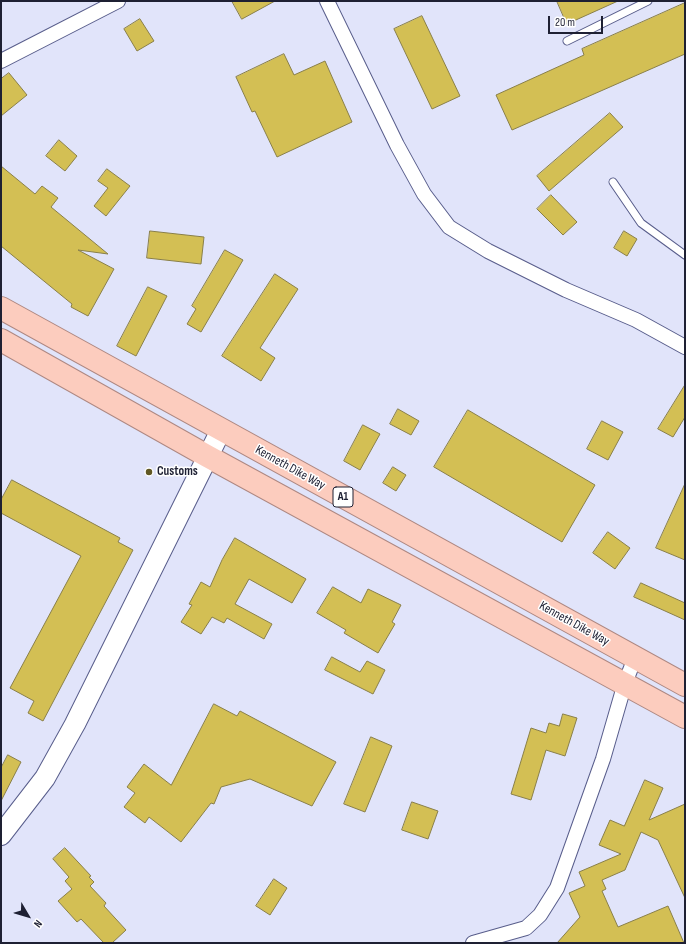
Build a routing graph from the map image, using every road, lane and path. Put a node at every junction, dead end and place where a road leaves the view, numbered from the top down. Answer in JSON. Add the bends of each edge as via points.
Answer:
{"nodes":[{"id":1,"x":118,"y":1,"type":"edge"},
{"id":2,"x":327,"y":1,"type":"edge"},
{"id":3,"x":648,"y":1,"type":"edge"},
{"id":4,"x":567,"y":41,"type":"dead end"},
{"id":5,"x":1,"y":61,"type":"edge"},
{"id":6,"x":613,"y":182,"type":"dead end"},
{"id":7,"x":685,"y":255,"type":"edge"},
{"id":8,"x":1,"y":308,"type":"edge"},
{"id":9,"x":1,"y":340,"type":"edge"},
{"id":10,"x":685,"y":348,"type":"edge"},
{"id":11,"x":220,"y":430,"type":"junction"},
{"id":12,"x":206,"y":456,"type":"junction"},
{"id":13,"x":386,"y":520,"type":"junction"},
{"id":14,"x":372,"y":545,"type":"junction"},
{"id":15,"x":480,"y":573,"type":"junction"},
{"id":16,"x":467,"y":597,"type":"junction"},
{"id":17,"x":635,"y":658,"type":"junction"},
{"id":18,"x":625,"y":683,"type":"junction"},
{"id":19,"x":685,"y":685,"type":"edge"},
{"id":20,"x":685,"y":717,"type":"edge"},
{"id":21,"x":1,"y":835,"type":"edge"},
{"id":22,"x":473,"y":943,"type":"edge"}],
"edges":[{"from":1,"to":5,"type":"street"},
{"from":2,"to":10,"type":"street","via":[[397,145],[424,194],[449,227],[488,251],[566,290],[636,320]]},
{"from":3,"to":4,"type":"lane"},
{"from":6,"to":7,"type":"lane","via":[[641,223]]},
{"from":8,"to":11,"type":"highway","name":"Kenneth Dike Way","number":"A1"},
{"from":9,"to":12,"type":"highway","name":"Kenneth Dike Way","number":"A1"},
{"from":11,"to":12,"type":"main road"},
{"from":11,"to":13,"type":"highway","name":"Kenneth Dike Way","number":"A1"},
{"from":12,"to":14,"type":"highway","name":"Kenneth Dike Way","number":"A1"},
{"from":12,"to":21,"type":"main road","via":[[75,724],[45,778]]},
{"from":13,"to":14,"type":"highway"},
{"from":13,"to":15,"type":"highway","name":"Kenneth Dike Way","number":"A1"},
{"from":14,"to":16,"type":"highway","name":"Kenneth Dike Way","number":"A1"},
{"from":15,"to":16,"type":"highway"},
{"from":15,"to":17,"type":"highway","name":"Kenneth Dike Way","number":"A1"},
{"from":16,"to":18,"type":"highway","name":"Kenneth Dike Way","number":"A1"},
{"from":17,"to":18,"type":"street"},
{"from":17,"to":19,"type":"highway","name":"Kenneth Dike Way","number":"A1"},
{"from":18,"to":20,"type":"highway","name":"Kenneth Dike Way","number":"A1"},
{"from":18,"to":22,"type":"street","via":[[603,759],[557,888],[540,915],[526,928]]}]}
